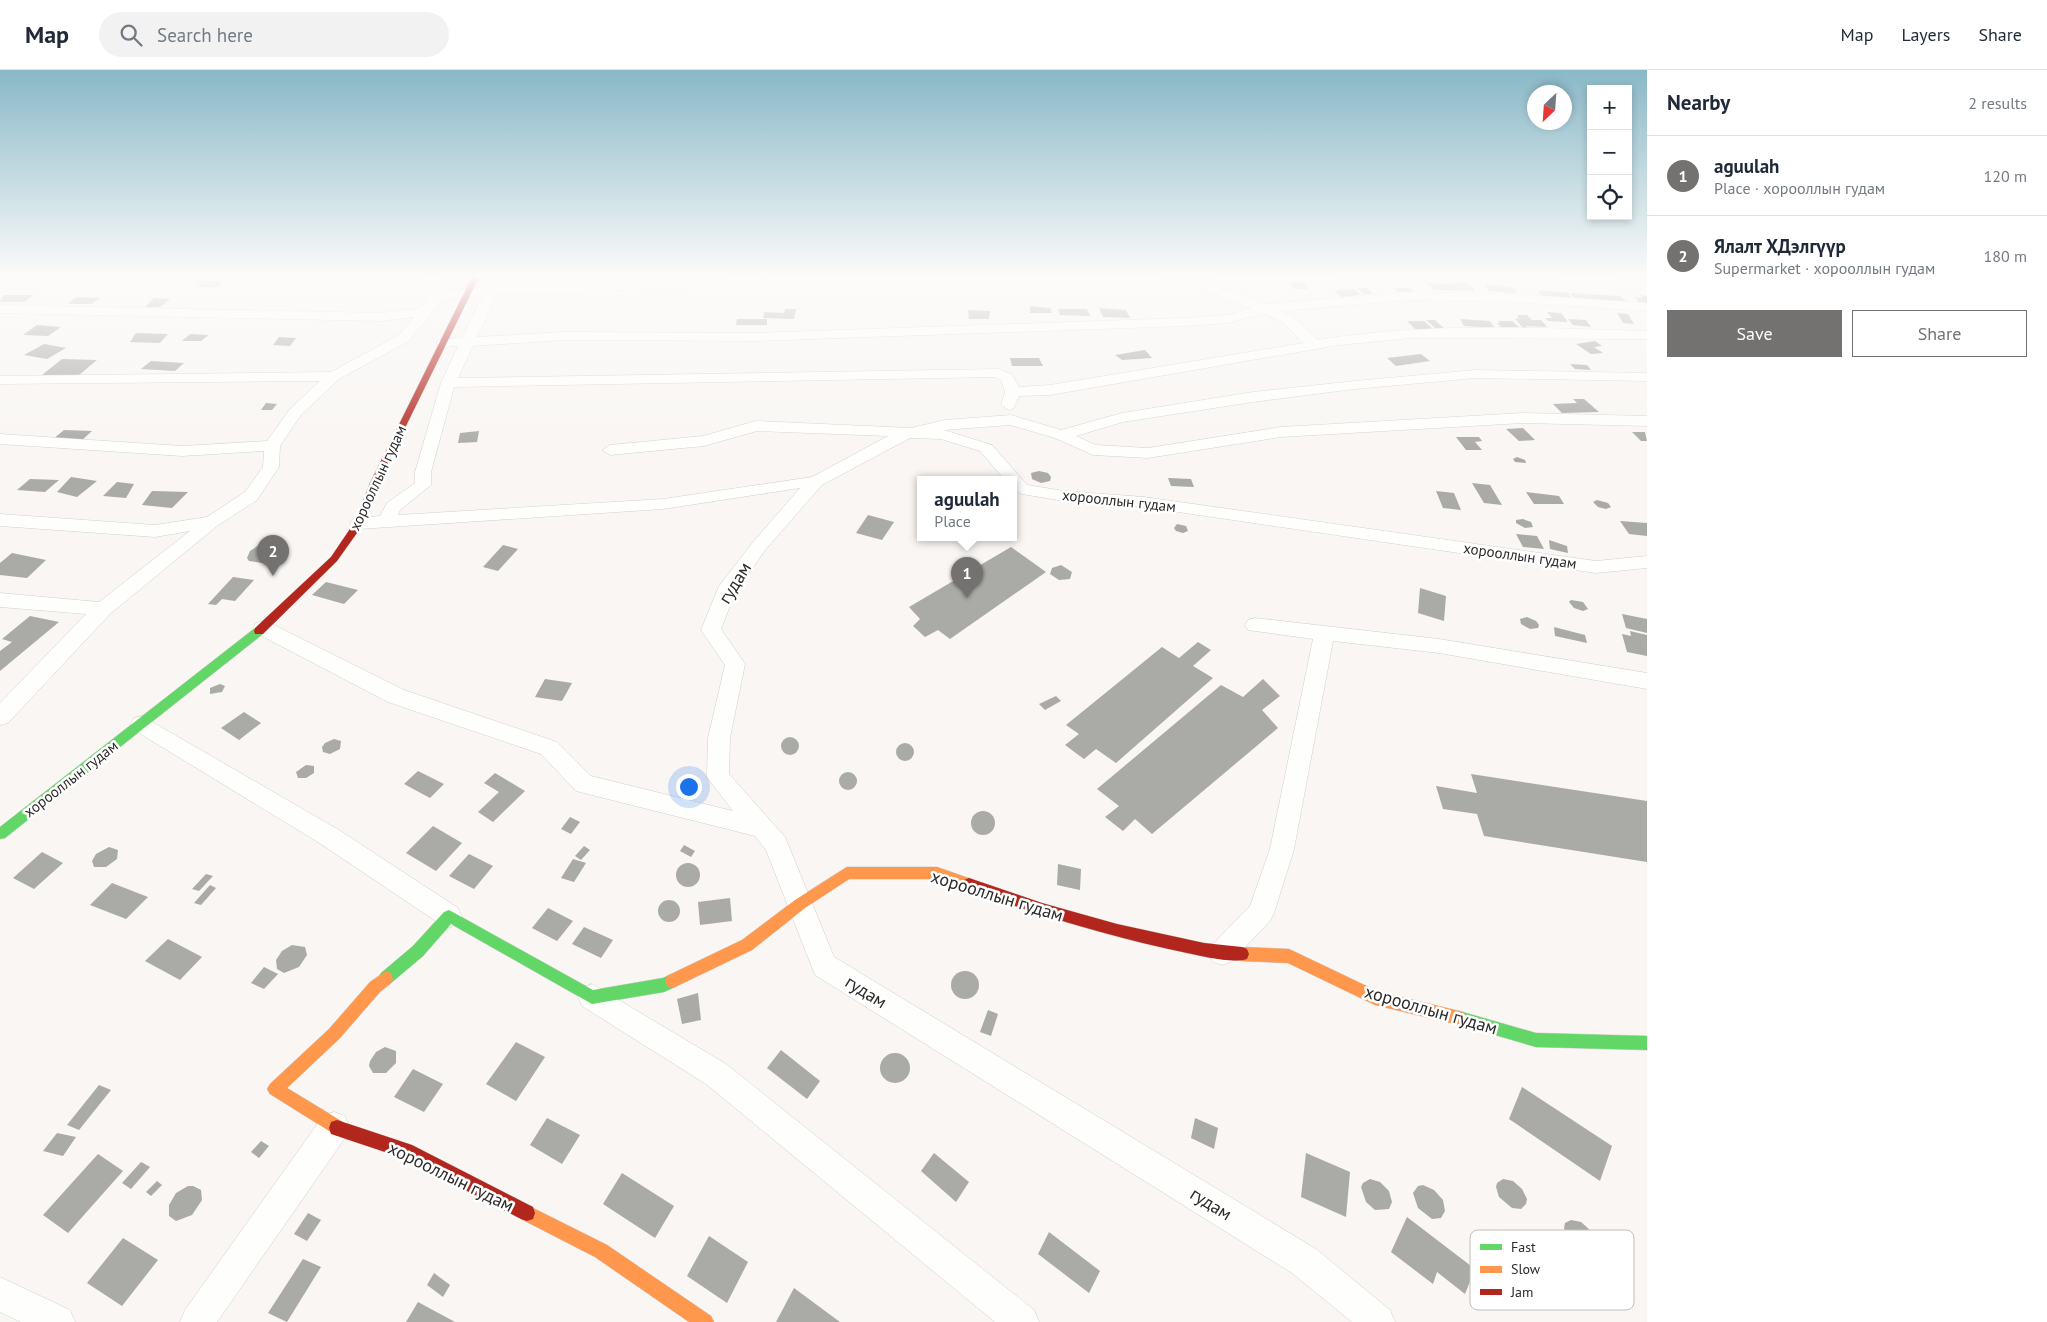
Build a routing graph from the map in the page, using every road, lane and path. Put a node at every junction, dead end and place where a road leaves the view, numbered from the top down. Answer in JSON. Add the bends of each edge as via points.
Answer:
{"nodes":[{"id":1,"x":408,"y":333,"type":"edge"},
{"id":2,"x":448,"y":333,"type":"edge"},
{"id":3,"x":472,"y":333,"type":"edge"},
{"id":4,"x":858,"y":333,"type":"edge"},
{"id":5,"x":1302,"y":333,"type":"edge"},
{"id":6,"x":1502,"y":333,"type":"edge"},
{"id":7,"x":1580,"y":333,"type":"edge"},
{"id":8,"x":1647,"y":336,"type":"edge"},
{"id":9,"x":468,"y":341,"type":"junction"},
{"id":10,"x":443,"y":343,"type":"junction"},
{"id":11,"x":1316,"y":346,"type":"junction"},
{"id":12,"x":334,"y":376,"type":"junction"},
{"id":13,"x":1647,"y":377,"type":"edge"},
{"id":14,"x":0,"y":380,"type":"edge"},
{"id":15,"x":448,"y":383,"type":"junction"},
{"id":16,"x":1012,"y":392,"type":"junction"},
{"id":17,"x":1011,"y":420,"type":"junction"},
{"id":18,"x":1647,"y":421,"type":"edge"},
{"id":19,"x":905,"y":434,"type":"junction"},
{"id":20,"x":1061,"y":435,"type":"junction"},
{"id":21,"x":0,"y":439,"type":"edge"},
{"id":22,"x":272,"y":446,"type":"junction"},
{"id":23,"x":610,"y":450,"type":"dead end"},
{"id":24,"x":1010,"y":476,"type":"edge"},
{"id":25,"x":816,"y":481,"type":"junction"},
{"id":26,"x":1017,"y":484,"type":"edge"},
{"id":27,"x":0,"y":520,"type":"edge"},
{"id":28,"x":386,"y":521,"type":"junction"},
{"id":29,"x":212,"y":522,"type":"junction"},
{"id":30,"x":359,"y":523,"type":"junction"},
{"id":31,"x":1647,"y":562,"type":"edge"},
{"id":32,"x":0,"y":600,"type":"edge"},
{"id":33,"x":103,"y":609,"type":"junction"},
{"id":34,"x":1255,"y":625,"type":"dead end"},
{"id":35,"x":263,"y":628,"type":"junction"},
{"id":36,"x":1324,"y":634,"type":"junction"},
{"id":37,"x":1647,"y":681,"type":"edge"},
{"id":38,"x":0,"y":717,"type":"edge"},
{"id":39,"x":142,"y":724,"type":"junction"},
{"id":40,"x":762,"y":828,"type":"junction"},
{"id":41,"x":0,"y":834,"type":"edge"},
{"id":42,"x":800,"y":904,"type":"junction"},
{"id":43,"x":449,"y":916,"type":"junction"},
{"id":44,"x":1222,"y":953,"type":"junction"},
{"id":45,"x":592,"y":997,"type":"junction"},
{"id":46,"x":1647,"y":1043,"type":"edge"},
{"id":47,"x":334,"y":1128,"type":"junction"},
{"id":48,"x":0,"y":1294,"type":"edge"},
{"id":49,"x":58,"y":1322,"type":"edge"},
{"id":50,"x":197,"y":1322,"type":"edge"},
{"id":51,"x":706,"y":1322,"type":"edge"},
{"id":52,"x":1022,"y":1322,"type":"edge"},
{"id":53,"x":1378,"y":1322,"type":"edge"}],
"edges":[{"from":1,"to":12,"type":"street"},
{"from":2,"to":10,"type":"street","name":"хорооллын гудам"},
{"from":3,"to":9,"type":"street"},
{"from":4,"to":9,"type":"street","via":[[756,337],[565,336]]},
{"from":5,"to":11,"type":"street"},
{"from":6,"to":11,"type":"street","via":[[1411,334]]},
{"from":7,"to":8,"type":"street"},
{"from":9,"to":10,"type":"street"},
{"from":9,"to":15,"type":"street"},
{"from":10,"to":30,"type":"street","name":"хорооллын гудам","via":[[374,483]]},
{"from":11,"to":16,"type":"street","via":[[1050,390]]},
{"from":12,"to":14,"type":"street"},
{"from":12,"to":22,"type":"street","via":[[295,412]]},
{"from":13,"to":20,"type":"street","via":[[1476,374],[1354,385],[1122,418]]},
{"from":15,"to":16,"type":"street","via":[[998,373],[1007,377]]},
{"from":15,"to":28,"type":"street","via":[[423,472],[423,485],[393,507]]},
{"from":16,"to":17,"type":"street","via":[[1008,407]]},
{"from":17,"to":19,"type":"street","via":[[945,425]]},
{"from":17,"to":20,"type":"street"},
{"from":18,"to":20,"type":"street","via":[[1523,418],[1281,432],[1148,453],[1093,450]]},
{"from":19,"to":23,"type":"street","name":"хорооллын гудам","via":[[756,426],[704,441]]},
{"from":19,"to":24,"type":"street","name":"хорооллын гудам","via":[[942,434],[986,448]]},
{"from":19,"to":25,"type":"street"},
{"from":21,"to":22,"type":"street","via":[[182,451]]},
{"from":22,"to":29,"type":"street","via":[[271,467],[251,496]]},
{"from":25,"to":28,"type":"street","via":[[663,504]]},
{"from":25,"to":40,"type":"street","name":"гудам","via":[[760,545],[726,591],[711,630],[735,664],[719,738],[718,777]]},
{"from":26,"to":31,"type":"street","name":"хорооллын гудам","via":[[1022,490],[1144,502],[1596,567]]},
{"from":27,"to":29,"type":"street","via":[[155,531]]},
{"from":28,"to":30,"type":"street"},
{"from":29,"to":33,"type":"street"},
{"from":30,"to":35,"type":"street","name":"хорооллын гудам","via":[[334,559]]},
{"from":32,"to":33,"type":"street"},
{"from":33,"to":38,"type":"street"},
{"from":34,"to":36,"type":"street"},
{"from":35,"to":39,"type":"street","name":"хорооллын гудам"},
{"from":35,"to":40,"type":"street","via":[[396,696],[549,748],[584,784]]},
{"from":36,"to":37,"type":"street","via":[[1439,646]]},
{"from":36,"to":44,"type":"street","via":[[1282,849],[1261,914]]},
{"from":39,"to":41,"type":"street","name":"хорооллын гудам"},
{"from":39,"to":43,"type":"street","via":[[330,837]]},
{"from":40,"to":42,"type":"street","name":"гудам","via":[[776,844]]},
{"from":42,"to":44,"type":"street","name":"хорооллын гудам","via":[[847,873],[937,873],[1036,908],[1124,933]]},
{"from":42,"to":45,"type":"street","name":"хорооллын гудам","via":[[747,945],[664,985]]},
{"from":42,"to":53,"type":"street","name":"гудам","via":[[824,966],[1304,1262]]},
{"from":43,"to":45,"type":"street"},
{"from":43,"to":47,"type":"street","name":"хорооллын гудам","via":[[418,951],[375,988],[334,1034],[275,1089]]},
{"from":44,"to":46,"type":"street","name":"хорооллын гудам","via":[[1289,956],[1375,998],[1536,1040]]},
{"from":45,"to":52,"type":"street","via":[[716,1074]]},
{"from":47,"to":50,"type":"street"},
{"from":47,"to":51,"type":"street","name":"хорооллын гудам","via":[[406,1151],[601,1251]]},
{"from":48,"to":49,"type":"street"}]}
